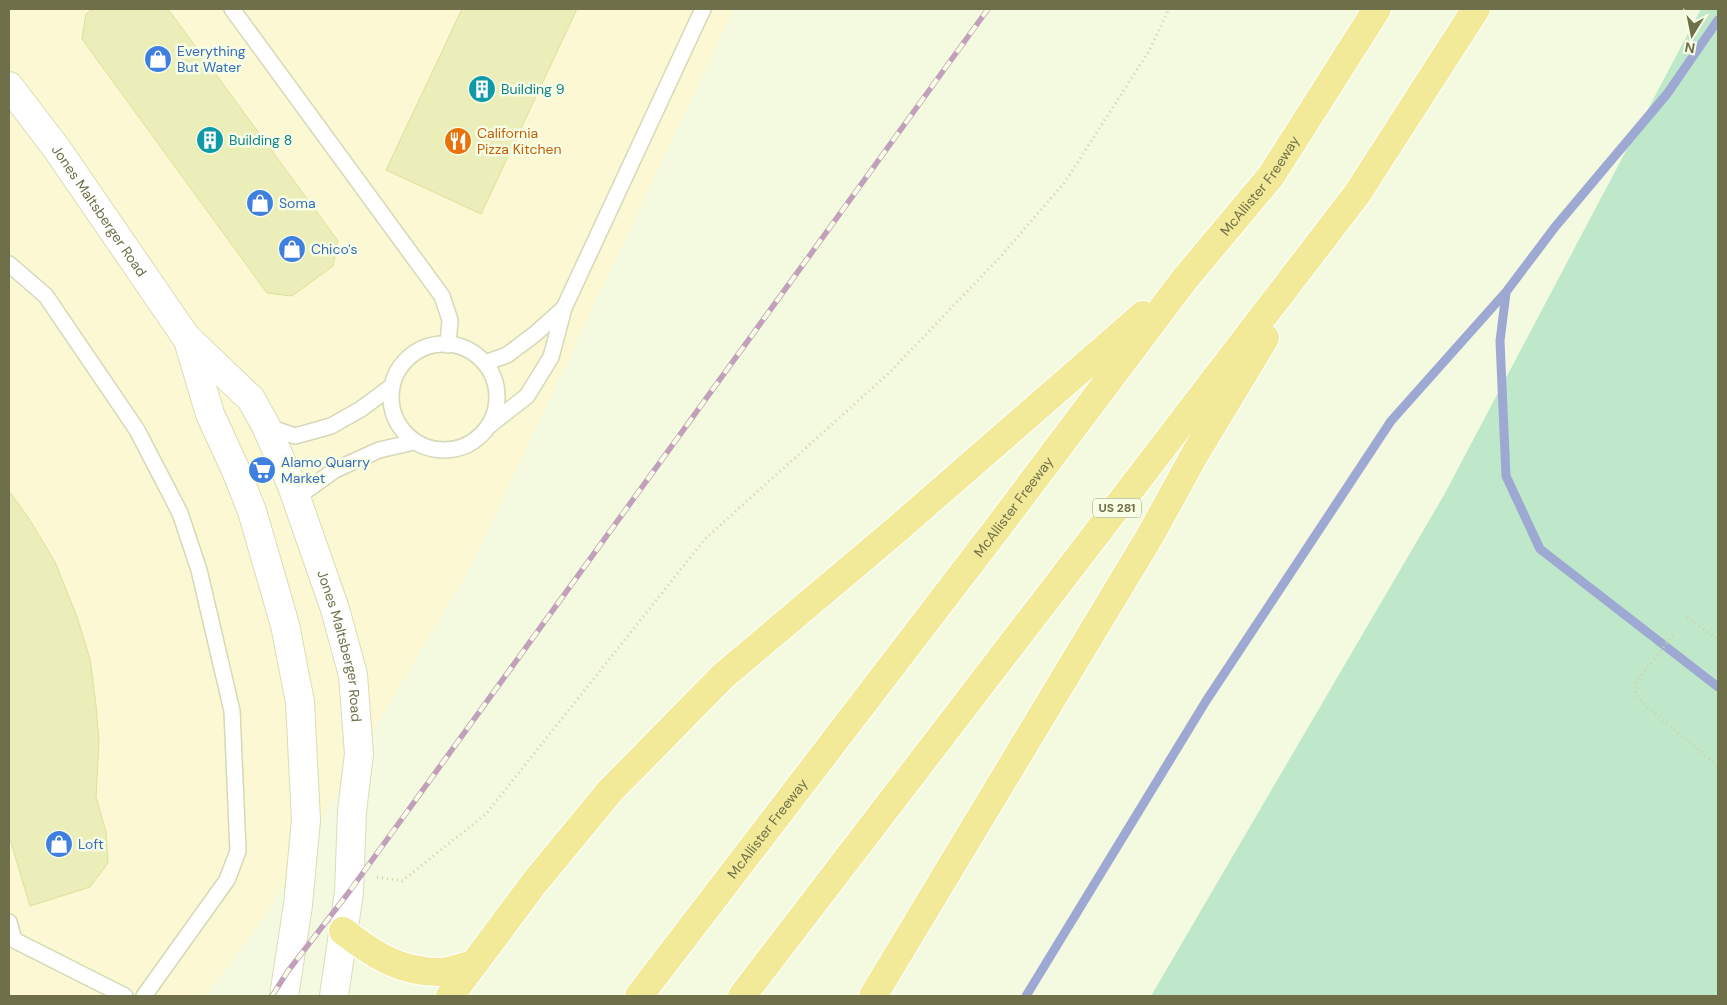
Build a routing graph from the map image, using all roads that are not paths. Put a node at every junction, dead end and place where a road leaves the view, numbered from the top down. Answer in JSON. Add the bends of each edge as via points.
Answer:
{"nodes":[{"id":1,"x":232,"y":9,"type":"edge"},
{"id":2,"x":703,"y":9,"type":"edge"},
{"id":3,"x":1378,"y":9,"type":"edge"},
{"id":4,"x":1476,"y":9,"type":"edge"},
{"id":5,"x":9,"y":86,"type":"edge"},
{"id":6,"x":1335,"y":222,"type":"junction"},
{"id":7,"x":9,"y":264,"type":"edge"},
{"id":8,"x":1184,"y":280,"type":"junction"},
{"id":9,"x":564,"y":308,"type":"junction"},
{"id":10,"x":186,"y":337,"type":"junction"},
{"id":11,"x":448,"y":345,"type":"junction"},
{"id":12,"x":484,"y":363,"type":"junction"},
{"id":13,"x":392,"y":386,"type":"junction"},
{"id":14,"x":490,"y":425,"type":"junction"},
{"id":15,"x":266,"y":426,"type":"junction"},
{"id":16,"x":414,"y":442,"type":"junction"},
{"id":17,"x":296,"y":498,"type":"junction"},
{"id":18,"x":9,"y":922,"type":"edge"},
{"id":19,"x":343,"y":931,"type":"junction"},
{"id":20,"x":473,"y":964,"type":"junction"},
{"id":21,"x":125,"y":996,"type":"edge"},
{"id":22,"x":144,"y":996,"type":"edge"},
{"id":23,"x":284,"y":996,"type":"edge"},
{"id":24,"x":334,"y":996,"type":"edge"},
{"id":25,"x":450,"y":996,"type":"edge"},
{"id":26,"x":639,"y":996,"type":"edge"},
{"id":27,"x":742,"y":996,"type":"edge"},
{"id":28,"x":873,"y":996,"type":"edge"}],
"edges":[{"from":1,"to":11,"type":"lane","via":[[442,296],[450,320]]},
{"from":2,"to":9,"type":"lane"},
{"from":3,"to":8,"type":"highway","name":"McAllister Freeway","via":[[1271,176]]},
{"from":4,"to":6,"type":"highway","number":"US 281","via":[[1357,194]]},
{"from":5,"to":10,"type":"main road","name":"Jones Maltsberger Road","via":[[57,149]]},
{"from":6,"to":27,"type":"highway","number":"US 281"},
{"from":6,"to":28,"type":"highway"},
{"from":7,"to":22,"type":"lane","via":[[46,296],[137,430],[180,513],[199,570],[232,710],[238,851],[227,880]]},
{"from":8,"to":20,"type":"highway","via":[[724,676],[610,791]]},
{"from":8,"to":26,"type":"highway","name":"McAllister Freeway"},
{"from":9,"to":12,"type":"lane","via":[[507,355]]},
{"from":9,"to":14,"type":"lane","via":[[551,357],[527,396]]},
{"from":10,"to":15,"type":"main road","name":"Jones Maltsberger Road","via":[[251,399]]},
{"from":10,"to":23,"type":"main road","name":"Jones Maltsberger Road","via":[[210,414],[252,511],[284,625],[300,702],[306,820],[298,905]]},
{"from":11,"to":12,"type":"lane","via":[[472,352]]},
{"from":11,"to":13,"type":"lane","via":[[423,348],[408,357]]},
{"from":12,"to":14,"type":"lane","via":[[492,374],[498,400]]},
{"from":13,"to":15,"type":"lane","via":[[362,409],[331,426],[295,436]]},
{"from":13,"to":16,"type":"lane","via":[[392,407],[400,427]]},
{"from":14,"to":16,"type":"lane","via":[[475,441],[456,449],[434,450]]},
{"from":15,"to":17,"type":"main road","name":"Jones Maltsberger Road"},
{"from":16,"to":17,"type":"lane","via":[[379,450],[335,470]]},
{"from":17,"to":19,"type":"main road","name":"Jones Maltsberger Road","via":[[335,609],[353,675],[359,754]]},
{"from":18,"to":21,"type":"lane","via":[[14,940]]},
{"from":19,"to":20,"type":"highway","via":[[384,960],[409,968],[440,972]]},
{"from":19,"to":24,"type":"main road","name":"Jones Maltsberger Road"},
{"from":20,"to":25,"type":"highway"}]}
